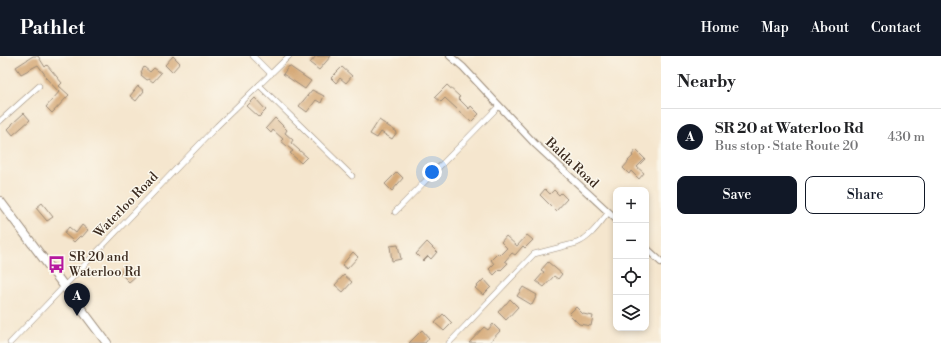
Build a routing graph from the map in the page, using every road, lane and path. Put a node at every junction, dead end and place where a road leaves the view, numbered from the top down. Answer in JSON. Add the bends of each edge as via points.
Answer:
{"nodes":[{"id":1,"x":253,"y":56,"type":"edge"},
{"id":2,"x":289,"y":56,"type":"edge"},
{"id":3,"x":450,"y":56,"type":"edge"},
{"id":4,"x":271,"y":74,"type":"junction"},
{"id":5,"x":259,"y":85,"type":"junction"},
{"id":6,"x":39,"y":86,"type":"dead end"},
{"id":7,"x":499,"y":106,"type":"junction"},
{"id":8,"x":0,"y":121,"type":"edge"},
{"id":9,"x":352,"y":176,"type":"dead end"},
{"id":10,"x":0,"y":201,"type":"edge"},
{"id":11,"x":395,"y":212,"type":"dead end"},
{"id":12,"x":609,"y":212,"type":"junction"},
{"id":13,"x":613,"y":216,"type":"edge"},
{"id":14,"x":649,"y":251,"type":"edge"},
{"id":15,"x":661,"y":262,"type":"edge"},
{"id":16,"x":64,"y":285,"type":"junction"},
{"id":17,"x":10,"y":343,"type":"edge"},
{"id":18,"x":107,"y":343,"type":"edge"},
{"id":19,"x":449,"y":343,"type":"edge"}],
"edges":[{"from":1,"to":4,"type":"street"},
{"from":2,"to":4,"type":"street","name":"Waterloo Road"},
{"from":3,"to":7,"type":"street","name":"Balda Road"},
{"from":4,"to":5,"type":"street","name":"Waterloo Road"},
{"from":5,"to":9,"type":"street"},
{"from":5,"to":16,"type":"street","name":"Waterloo Road"},
{"from":6,"to":8,"type":"street"},
{"from":7,"to":11,"type":"street"},
{"from":7,"to":12,"type":"street","name":"Balda Road","via":[[535,144]]},
{"from":10,"to":16,"type":"main road"},
{"from":12,"to":13,"type":"street","name":"Balda Road"},
{"from":12,"to":19,"type":"street","via":[[583,240],[534,254]]},
{"from":14,"to":15,"type":"street"},
{"from":16,"to":17,"type":"street","name":"Waterloo Road"},
{"from":16,"to":18,"type":"main road"}]}
